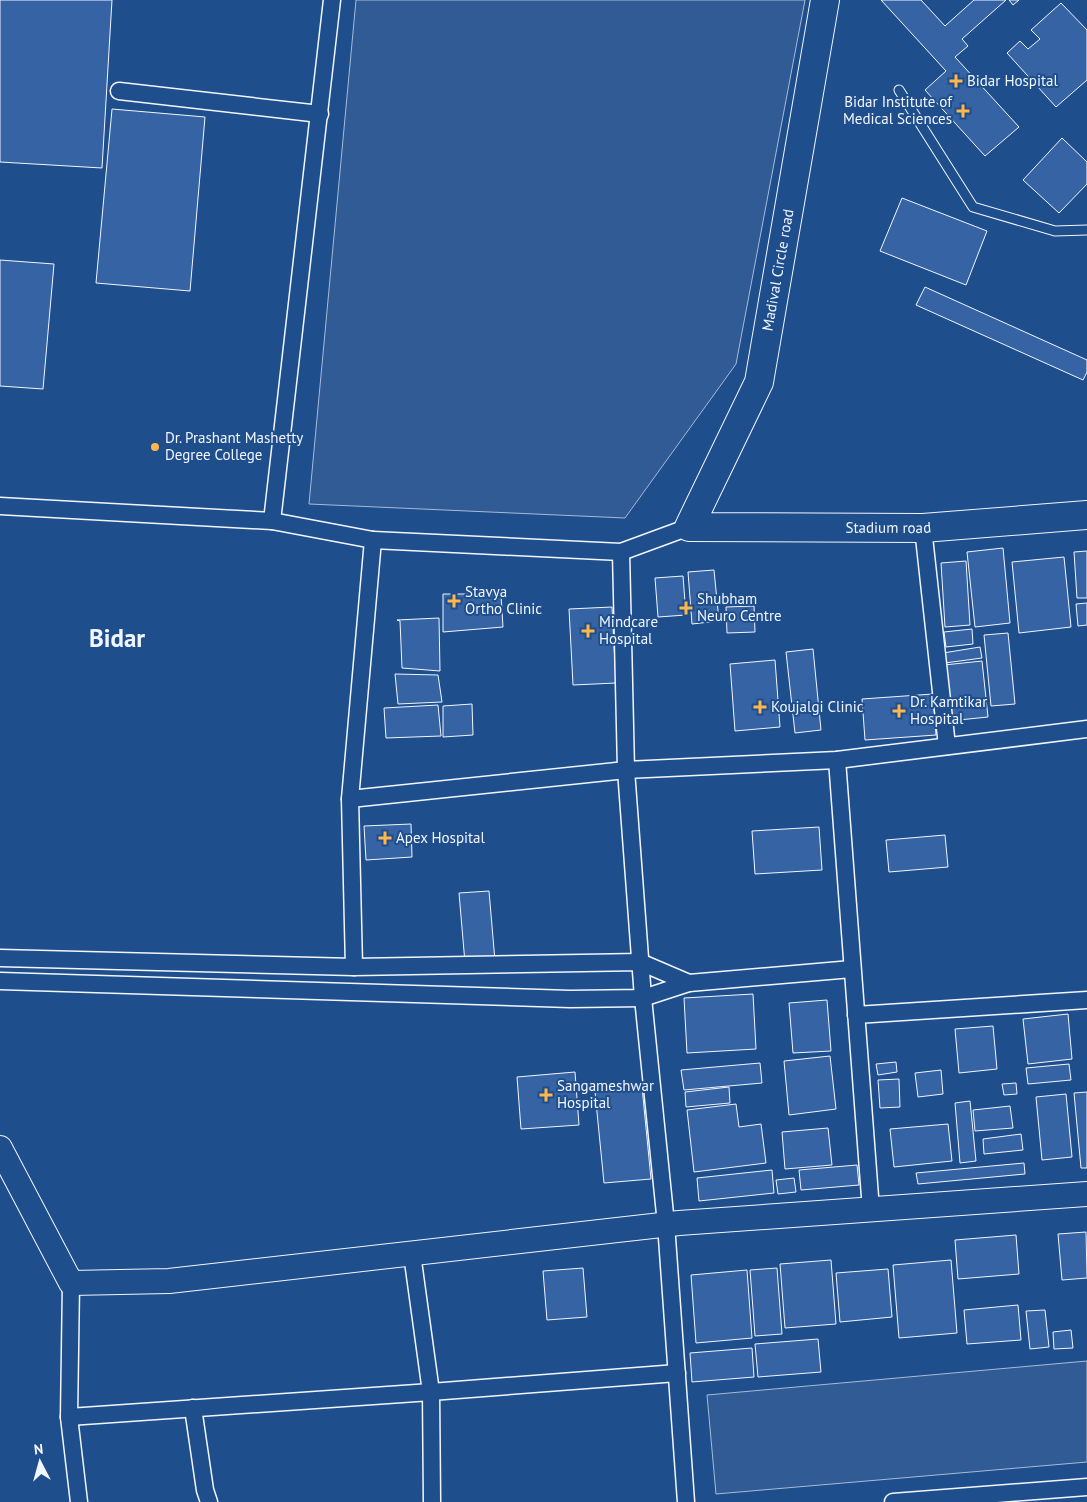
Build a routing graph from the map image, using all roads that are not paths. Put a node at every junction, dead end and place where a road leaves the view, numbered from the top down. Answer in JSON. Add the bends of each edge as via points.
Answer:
{"nodes":[{"id":1,"x":332,"y":0,"type":"edge"},
{"id":2,"x":825,"y":0,"type":"edge"},
{"id":3,"x":899,"y":90,"type":"dead end"},
{"id":4,"x":119,"y":91,"type":"dead end"},
{"id":5,"x":320,"y":114,"type":"junction"},
{"id":6,"x":1087,"y":230,"type":"edge"},
{"id":7,"x":0,"y":506,"type":"edge"},
{"id":8,"x":1087,"y":515,"type":"edge"},
{"id":9,"x":272,"y":521,"type":"junction"},
{"id":10,"x":689,"y":527,"type":"junction"},
{"id":11,"x":923,"y":528,"type":"junction"},
{"id":12,"x":374,"y":540,"type":"junction"},
{"id":13,"x":621,"y":552,"type":"junction"},
{"id":14,"x":1087,"y":729,"type":"edge"},
{"id":15,"x":947,"y":746,"type":"junction"},
{"id":16,"x":837,"y":760,"type":"junction"},
{"id":17,"x":626,"y":770,"type":"junction"},
{"id":18,"x":350,"y":799,"type":"junction"},
{"id":19,"x":0,"y":958,"type":"edge"},
{"id":20,"x":640,"y":962,"type":"junction"},
{"id":21,"x":354,"y":967,"type":"junction"},
{"id":22,"x":852,"y":969,"type":"junction"},
{"id":23,"x":0,"y":981,"type":"edge"},
{"id":24,"x":689,"y":983,"type":"junction"},
{"id":25,"x":643,"y":998,"type":"junction"},
{"id":26,"x":1087,"y":1000,"type":"edge"},
{"id":27,"x":856,"y":1015,"type":"junction"},
{"id":28,"x":0,"y":1148,"type":"edge"},
{"id":29,"x":1087,"y":1194,"type":"edge"},
{"id":30,"x":870,"y":1210,"type":"junction"},
{"id":31,"x":666,"y":1224,"type":"junction"},
{"id":32,"x":412,"y":1254,"type":"junction"},
{"id":33,"x":71,"y":1283,"type":"junction"},
{"id":34,"x":676,"y":1373,"type":"junction"},
{"id":35,"x":431,"y":1392,"type":"junction"},
{"id":36,"x":193,"y":1408,"type":"junction"},
{"id":37,"x":69,"y":1417,"type":"junction"},
{"id":38,"x":1087,"y":1487,"type":"edge"},
{"id":39,"x":79,"y":1502,"type":"edge"},
{"id":40,"x":209,"y":1502,"type":"edge"},
{"id":41,"x":432,"y":1502,"type":"edge"},
{"id":42,"x":686,"y":1502,"type":"edge"},
{"id":43,"x":893,"y":1502,"type":"edge"}],
"edges":[{"from":1,"to":5,"type":"street"},
{"from":2,"to":10,"type":"highway","name":"Madival Circle road","via":[[759,382]]},
{"from":3,"to":6,"type":"lane","via":[[973,206],[1055,231]]},
{"from":4,"to":5,"type":"street"},
{"from":5,"to":9,"type":"street"},
{"from":7,"to":9,"type":"street"},
{"from":8,"to":11,"type":"highway","name":"Stadium road"},
{"from":9,"to":12,"type":"street"},
{"from":10,"to":11,"type":"highway","name":"Stadium road"},
{"from":10,"to":13,"type":"street"},
{"from":11,"to":15,"type":"street"},
{"from":12,"to":13,"type":"street"},
{"from":12,"to":18,"type":"street"},
{"from":13,"to":17,"type":"street"},
{"from":14,"to":15,"type":"street"},
{"from":15,"to":16,"type":"street"},
{"from":16,"to":17,"type":"street"},
{"from":16,"to":22,"type":"street"},
{"from":17,"to":18,"type":"street"},
{"from":17,"to":20,"type":"street"},
{"from":18,"to":21,"type":"street"},
{"from":19,"to":21,"type":"street"},
{"from":20,"to":21,"type":"street"},
{"from":20,"to":24,"type":"street"},
{"from":20,"to":25,"type":"street"},
{"from":22,"to":24,"type":"street"},
{"from":22,"to":27,"type":"street"},
{"from":23,"to":25,"type":"street","via":[[570,999]]},
{"from":24,"to":25,"type":"street"},
{"from":25,"to":31,"type":"street"},
{"from":26,"to":27,"type":"street"},
{"from":27,"to":30,"type":"street"},
{"from":28,"to":33,"type":"main road"},
{"from":29,"to":30,"type":"main road"},
{"from":30,"to":31,"type":"main road"},
{"from":31,"to":32,"type":"main road"},
{"from":31,"to":34,"type":"street"},
{"from":32,"to":33,"type":"main road","via":[[169,1281]]},
{"from":32,"to":35,"type":"street"},
{"from":33,"to":37,"type":"street"},
{"from":34,"to":35,"type":"street"},
{"from":34,"to":42,"type":"street"},
{"from":35,"to":36,"type":"street"},
{"from":35,"to":41,"type":"street"},
{"from":36,"to":37,"type":"street"},
{"from":36,"to":40,"type":"street"},
{"from":37,"to":39,"type":"street"},
{"from":38,"to":43,"type":"street"}]}
